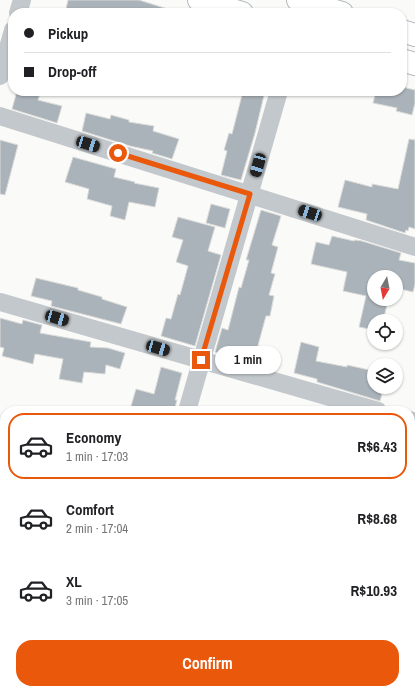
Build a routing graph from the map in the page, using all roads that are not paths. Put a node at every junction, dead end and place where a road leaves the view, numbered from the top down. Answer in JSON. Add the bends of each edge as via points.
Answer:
{"nodes":[{"id":1,"x":199,"y":0,"type":"edge"},
{"id":2,"x":298,"y":0,"type":"edge"},
{"id":3,"x":225,"y":8,"type":"edge"},
{"id":4,"x":325,"y":8,"type":"edge"},
{"id":5,"x":8,"y":48,"type":"edge"},
{"id":6,"x":0,"y":76,"type":"edge"},
{"id":7,"x":278,"y":96,"type":"edge"},
{"id":8,"x":0,"y":116,"type":"edge"},
{"id":9,"x":250,"y":194,"type":"junction"},
{"id":10,"x":415,"y":247,"type":"edge"},
{"id":11,"x":0,"y":302,"type":"edge"},
{"id":12,"x":201,"y":360,"type":"junction"},
{"id":13,"x":188,"y":406,"type":"edge"},
{"id":14,"x":361,"y":406,"type":"edge"}],
"edges":[{"from":1,"to":3,"type":"street"},
{"from":2,"to":4,"type":"street"},
{"from":5,"to":6,"type":"street"},
{"from":7,"to":9,"type":"street"},
{"from":8,"to":9,"type":"street"},
{"from":9,"to":10,"type":"street"},
{"from":9,"to":12,"type":"street"},
{"from":11,"to":12,"type":"street"},
{"from":12,"to":13,"type":"street"},
{"from":12,"to":14,"type":"street"}]}
